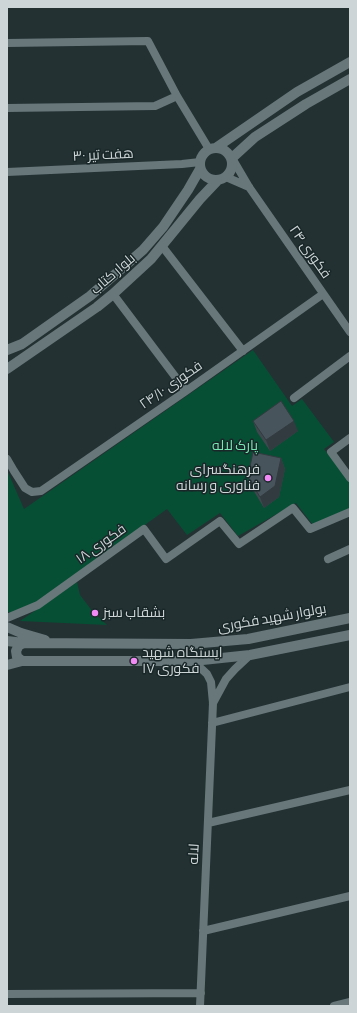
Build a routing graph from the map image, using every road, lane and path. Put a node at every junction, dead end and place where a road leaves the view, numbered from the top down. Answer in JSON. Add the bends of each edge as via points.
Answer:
{"nodes":[{"id":1,"x":7,"y":43,"type":"edge"},
{"id":2,"x":350,"y":62,"type":"edge"},
{"id":3,"x":350,"y":79,"type":"edge"},
{"id":4,"x":177,"y":96,"type":"junction"},
{"id":5,"x":7,"y":108,"type":"edge"},
{"id":6,"x":213,"y":148,"type":"junction"},
{"id":7,"x":232,"y":158,"type":"junction"},
{"id":8,"x":200,"y":166,"type":"junction"},
{"id":9,"x":7,"y":172,"type":"edge"},
{"id":10,"x":222,"y":179,"type":"junction"},
{"id":11,"x":249,"y":187,"type":"junction"},
{"id":12,"x":162,"y":246,"type":"junction"},
{"id":13,"x":113,"y":294,"type":"junction"},
{"id":14,"x":323,"y":294,"type":"junction"},
{"id":15,"x":349,"y":330,"type":"edge"},
{"id":16,"x":7,"y":350,"type":"edge"},
{"id":17,"x":242,"y":351,"type":"junction"},
{"id":18,"x":350,"y":356,"type":"edge"},
{"id":19,"x":7,"y":369,"type":"edge"},
{"id":20,"x":186,"y":391,"type":"junction"},
{"id":21,"x":294,"y":398,"type":"dead end"},
{"id":22,"x":350,"y":438,"type":"edge"},
{"id":23,"x":7,"y":459,"type":"edge"},
{"id":24,"x":350,"y":478,"type":"edge"},
{"id":25,"x":350,"y":512,"type":"edge"},
{"id":26,"x":350,"y":549,"type":"edge"},
{"id":27,"x":328,"y":559,"type":"dead end"},
{"id":28,"x":7,"y":618,"type":"edge"},
{"id":29,"x":350,"y":618,"type":"edge"},
{"id":30,"x":7,"y":627,"type":"edge"},
{"id":31,"x":350,"y":635,"type":"edge"},
{"id":32,"x":7,"y":641,"type":"edge"},
{"id":33,"x":24,"y":643,"type":"junction"},
{"id":34,"x":57,"y":643,"type":"junction"},
{"id":35,"x":250,"y":655,"type":"junction"},
{"id":36,"x":22,"y":660,"type":"junction"},
{"id":37,"x":193,"y":662,"type":"junction"},
{"id":38,"x":7,"y":665,"type":"edge"},
{"id":39,"x":350,"y":687,"type":"edge"},
{"id":40,"x":213,"y":703,"type":"junction"},
{"id":41,"x":212,"y":723,"type":"junction"},
{"id":42,"x":350,"y":790,"type":"edge"},
{"id":43,"x":208,"y":823,"type":"junction"},
{"id":44,"x":350,"y":896,"type":"edge"},
{"id":45,"x":203,"y":931,"type":"junction"},
{"id":46,"x":201,"y":992,"type":"junction"},
{"id":47,"x":7,"y":994,"type":"edge"},
{"id":48,"x":350,"y":1002,"type":"edge"},
{"id":49,"x":200,"y":1006,"type":"edge"},
{"id":50,"x":334,"y":1006,"type":"edge"}],
"edges":[{"from":1,"to":4,"type":"street","via":[[148,41]]},
{"from":2,"to":6,"type":"street","via":[[297,92]]},
{"from":3,"to":7,"type":"street","via":[[255,137]]},
{"from":4,"to":5,"type":"street","via":[[155,106]]},
{"from":4,"to":6,"type":"street"},
{"from":6,"to":7,"type":"street","via":[[223,149]]},
{"from":6,"to":8,"type":"street","via":[[204,152]]},
{"from":7,"to":10,"type":"street","via":[[231,171]]},
{"from":7,"to":11,"type":"street","name":"فکوری ۲۴"},
{"from":8,"to":9,"type":"street","name":"هفت تیر ۳۰","via":[[182,164]]},
{"from":8,"to":10,"type":"street","via":[[205,176],[211,180]]},
{"from":8,"to":16,"type":"street","name":"بلوار کتاب","via":[[188,190],[163,227],[143,250],[90,296],[22,344]]},
{"from":10,"to":11,"type":"street"},
{"from":10,"to":12,"type":"street","name":"بلوار کتاب","via":[[200,199]]},
{"from":11,"to":14,"type":"street","name":"فکوری ۲۴"},
{"from":12,"to":13,"type":"street","name":"بلوار کتاب"},
{"from":12,"to":17,"type":"street"},
{"from":13,"to":19,"type":"street","name":"بلوار کتاب"},
{"from":13,"to":20,"type":"street"},
{"from":14,"to":15,"type":"street","name":"فکوری ۲۴"},
{"from":14,"to":17,"type":"street","name":"فکوری ۲۴/۱۰"},
{"from":17,"to":20,"type":"street","name":"فکوری ۲۴/۱۰"},
{"from":18,"to":21,"type":"street"},
{"from":20,"to":23,"type":"street","name":"فکوری ۲۴/۱۰","via":[[40,491],[32,492],[25,488]]},
{"from":22,"to":24,"type":"street","via":[[331,452]]},
{"from":25,"to":28,"type":"street","name":"فکوری ١٨","via":[[310,529],[293,508],[238,544],[220,521],[166,559],[144,529],[38,605]]},
{"from":26,"to":27,"type":"street"},
{"from":29,"to":34,"type":"street","name":"بولوار شهید فکوری","via":[[248,639],[217,642]]},
{"from":30,"to":34,"type":"street"},
{"from":31,"to":35,"type":"street"},
{"from":32,"to":33,"type":"street","name":"بولوار شهید فکوری"},
{"from":33,"to":34,"type":"street","name":"بولوار شهید فکوری"},
{"from":33,"to":36,"type":"street","via":[[19,645],[16,651],[17,657]]},
{"from":35,"to":37,"type":"street"},
{"from":35,"to":40,"type":"street","name":"لاله","via":[[226,679]]},
{"from":36,"to":37,"type":"street"},
{"from":36,"to":38,"type":"street"},
{"from":37,"to":40,"type":"street","name":"لاله","via":[[207,674],[211,682]]},
{"from":39,"to":41,"type":"street"},
{"from":40,"to":41,"type":"street","name":"لاله"},
{"from":41,"to":43,"type":"street","name":"لاله"},
{"from":42,"to":43,"type":"street"},
{"from":43,"to":45,"type":"street","name":"لاله"},
{"from":44,"to":45,"type":"street"},
{"from":45,"to":46,"type":"street","name":"لاله"},
{"from":46,"to":47,"type":"street"},
{"from":46,"to":49,"type":"street","name":"لاله"},
{"from":48,"to":50,"type":"street"}]}
